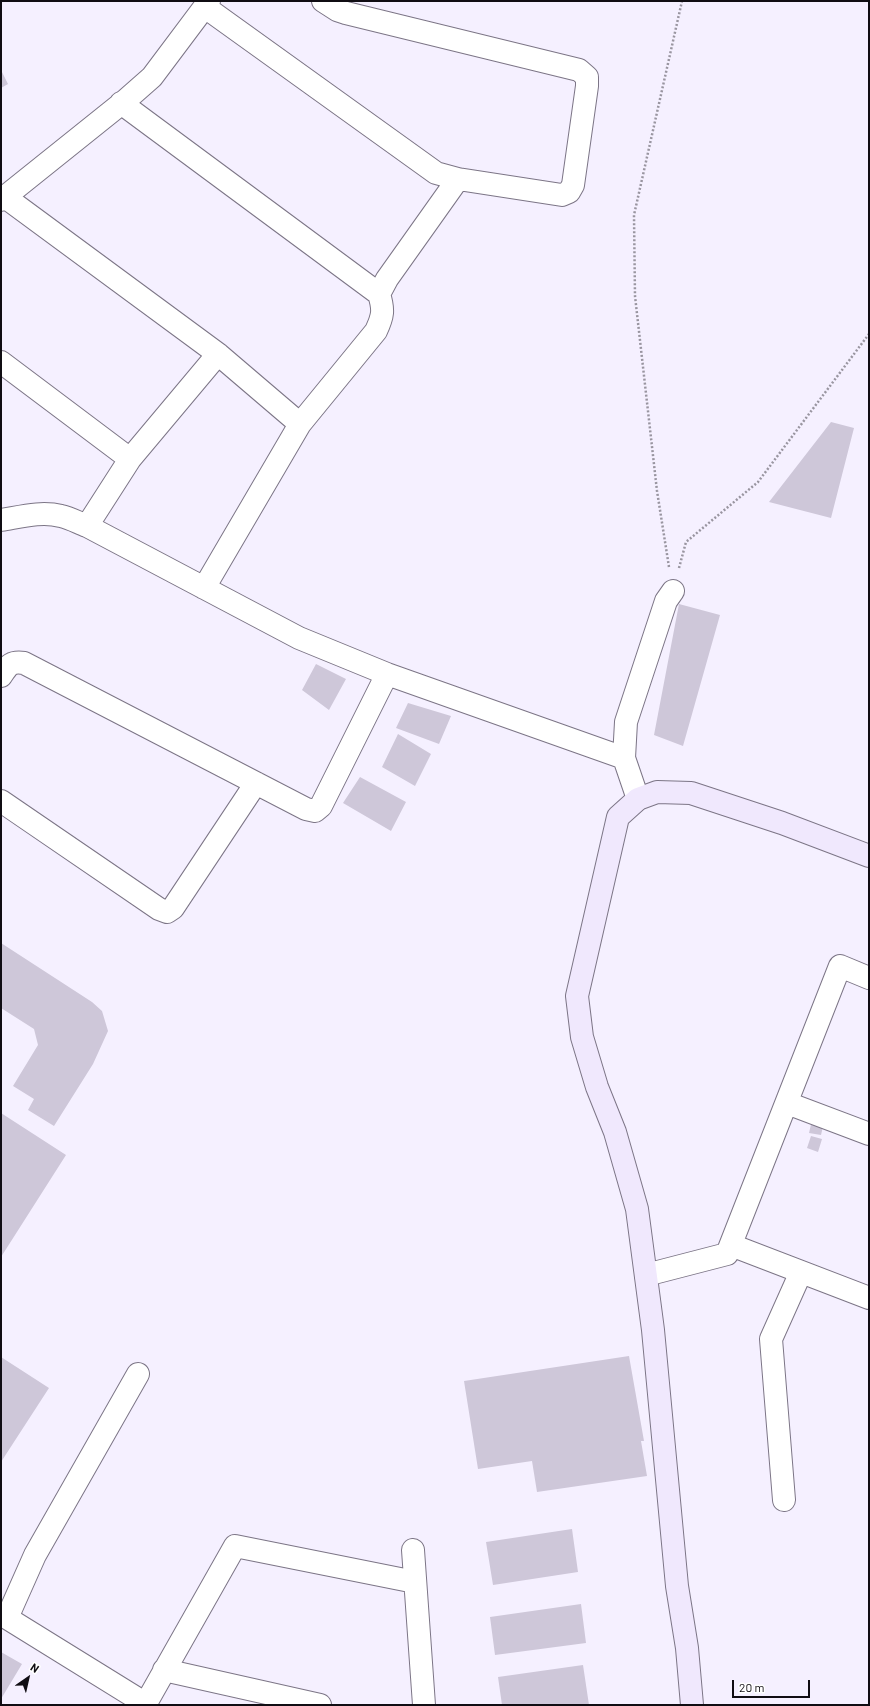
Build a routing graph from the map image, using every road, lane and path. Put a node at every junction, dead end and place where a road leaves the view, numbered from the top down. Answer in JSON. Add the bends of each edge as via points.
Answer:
{"nodes":[{"id":1,"x":323,"y":1,"type":"edge"},
{"id":2,"x":682,"y":1,"type":"edge"},
{"id":3,"x":207,"y":4,"type":"edge"},
{"id":4,"x":121,"y":103,"type":"junction"},
{"id":5,"x":458,"y":179,"type":"junction"},
{"id":6,"x":3,"y":199,"type":"edge"},
{"id":7,"x":379,"y":294,"type":"junction"},
{"id":8,"x":869,"y":334,"type":"edge"},
{"id":9,"x":218,"y":354,"type":"junction"},
{"id":10,"x":1,"y":362,"type":"edge"},
{"id":11,"x":300,"y":424,"type":"junction"},
{"id":12,"x":130,"y":458,"type":"junction"},
{"id":13,"x":1,"y":520,"type":"edge"},
{"id":14,"x":87,"y":526,"type":"junction"},
{"id":15,"x":204,"y":588,"type":"junction"},
{"id":16,"x":673,"y":591,"type":"junction"},
{"id":17,"x":387,"y":674,"type":"junction"},
{"id":18,"x":1,"y":676,"type":"edge"},
{"id":19,"x":624,"y":758,"type":"junction"},
{"id":20,"x":256,"y":783,"type":"junction"},
{"id":21,"x":638,"y":799,"type":"junction"},
{"id":22,"x":1,"y":801,"type":"edge"},
{"id":23,"x":869,"y":856,"type":"edge"},
{"id":24,"x":869,"y":978,"type":"edge"},
{"id":25,"x":787,"y":1103,"type":"junction"},
{"id":26,"x":869,"y":1134,"type":"edge"},
{"id":27,"x":731,"y":1245,"type":"junction"},
{"id":28,"x":801,"y":1272,"type":"junction"},
{"id":29,"x":646,"y":1275,"type":"junction"},
{"id":30,"x":869,"y":1298,"type":"edge"},
{"id":31,"x":138,"y":1374,"type":"dead end"},
{"id":32,"x":784,"y":1500,"type":"dead end"},
{"id":33,"x":414,"y":1550,"type":"dead end"},
{"id":34,"x":415,"y":1582,"type":"junction"},
{"id":35,"x":164,"y":1670,"type":"junction"},
{"id":36,"x":146,"y":1704,"type":"edge"},
{"id":37,"x":320,"y":1705,"type":"edge"},
{"id":38,"x":424,"y":1705,"type":"edge"},
{"id":39,"x":692,"y":1705,"type":"edge"}],
"edges":[{"from":1,"to":5,"type":"street","via":[[346,13],[579,70],[587,77],[573,185],[569,192],[562,195]]},
{"from":2,"to":16,"type":"path","via":[[634,215],[635,296],[657,491]]},
{"from":3,"to":4,"type":"street","via":[[152,76]]},
{"from":3,"to":5,"type":"street","via":[[429,169],[443,176]]},
{"from":4,"to":6,"type":"street"},
{"from":4,"to":7,"type":"street"},
{"from":5,"to":7,"type":"street"},
{"from":6,"to":9,"type":"street"},
{"from":7,"to":11,"type":"street","via":[[382,317],[376,331]]},
{"from":8,"to":16,"type":"path","via":[[758,482],[686,542]]},
{"from":9,"to":11,"type":"street"},
{"from":9,"to":12,"type":"street"},
{"from":10,"to":12,"type":"street"},
{"from":11,"to":15,"type":"street"},
{"from":12,"to":14,"type":"street"},
{"from":13,"to":14,"type":"street","via":[[48,515],[60,516]]},
{"from":14,"to":15,"type":"street"},
{"from":15,"to":17,"type":"street","via":[[299,638]]},
{"from":16,"to":19,"type":"street","via":[[666,601],[626,722]]},
{"from":17,"to":19,"type":"street"},
{"from":17,"to":20,"type":"street","via":[[321,806],[315,811],[306,809]]},
{"from":18,"to":20,"type":"street","via":[[9,664],[24,663]]},
{"from":19,"to":21,"type":"street"},
{"from":20,"to":22,"type":"street","via":[[173,908],[167,912]]},
{"from":21,"to":23,"type":"street","via":[[657,792],[691,793],[782,823]]},
{"from":21,"to":29,"type":"street","via":[[618,817],[577,996],[582,1037],[615,1132],[637,1209]]},
{"from":24,"to":25,"type":"street","via":[[840,966]]},
{"from":25,"to":26,"type":"street"},
{"from":25,"to":27,"type":"street"},
{"from":27,"to":28,"type":"street"},
{"from":27,"to":29,"type":"street","via":[[727,1254]]},
{"from":28,"to":30,"type":"street"},
{"from":28,"to":32,"type":"street","via":[[771,1339]]},
{"from":29,"to":39,"type":"street","via":[[677,1586],[687,1648]]},
{"from":31,"to":36,"type":"street","via":[[35,1555],[7,1618]]},
{"from":33,"to":34,"type":"street"},
{"from":34,"to":35,"type":"street","via":[[235,1546]]},
{"from":34,"to":38,"type":"street"},
{"from":35,"to":36,"type":"street"},
{"from":35,"to":37,"type":"street"}]}
